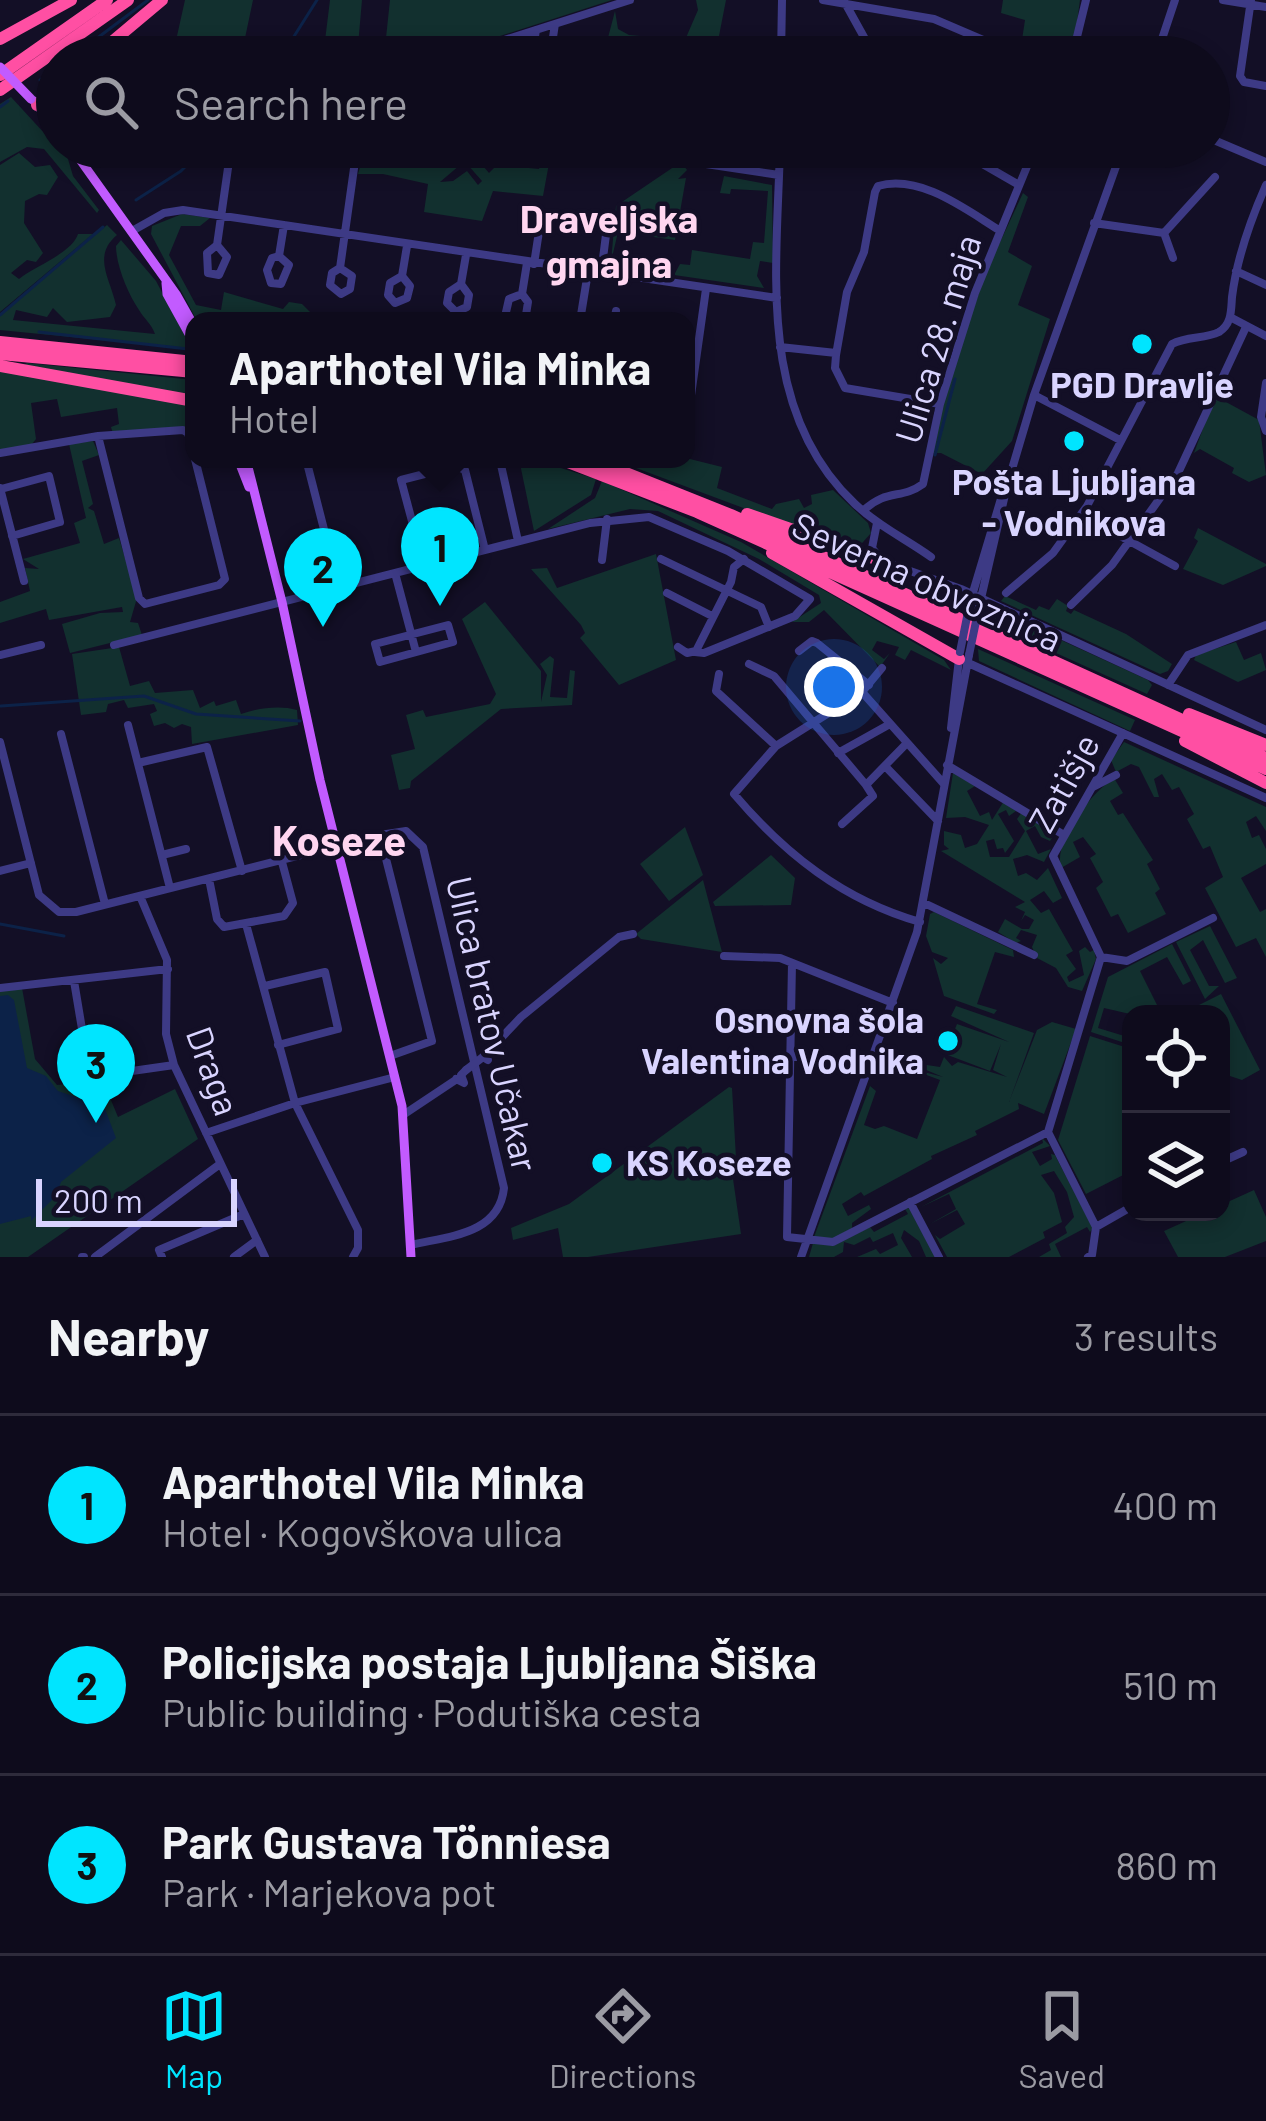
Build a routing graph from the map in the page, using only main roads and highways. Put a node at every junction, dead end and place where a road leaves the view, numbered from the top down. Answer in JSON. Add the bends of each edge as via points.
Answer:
{"nodes":[{"id":1,"x":71,"y":0,"type":"edge"},
{"id":2,"x":106,"y":0,"type":"edge"},
{"id":3,"x":128,"y":0,"type":"edge"},
{"id":4,"x":163,"y":0,"type":"edge"},
{"id":5,"x":52,"y":36,"type":"edge"},
{"id":6,"x":77,"y":36,"type":"edge"},
{"id":7,"x":119,"y":36,"type":"edge"},
{"id":8,"x":0,"y":39,"type":"edge"},
{"id":9,"x":36,"y":47,"type":"edge"},
{"id":10,"x":36,"y":65,"type":"edge"},
{"id":11,"x":0,"y":71,"type":"edge"},
{"id":12,"x":0,"y":90,"type":"edge"},
{"id":13,"x":34,"y":102,"type":"joint"},
{"id":14,"x":36,"y":104,"type":"edge"},
{"id":15,"x":86,"y":168,"type":"edge"},
{"id":16,"x":185,"y":322,"type":"edge"},
{"id":17,"x":0,"y":342,"type":"edge"},
{"id":18,"x":0,"y":354,"type":"edge"},
{"id":19,"x":185,"y":361,"type":"edge"},
{"id":20,"x":0,"y":366,"type":"edge"},
{"id":21,"x":185,"y":371,"type":"edge"},
{"id":22,"x":185,"y":399,"type":"edge"},
{"id":23,"x":245,"y":468,"type":"edge"},
{"id":24,"x":586,"y":468,"type":"edge"},
{"id":25,"x":611,"y":468,"type":"edge"},
{"id":26,"x":697,"y":506,"type":"junction"},
{"id":27,"x":872,"y":538,"type":"road end"},
{"id":28,"x":854,"y":552,"type":"junction"},
{"id":29,"x":882,"y":561,"type":"road end"},
{"id":30,"x":964,"y":657,"type":"road end"},
{"id":31,"x":1119,"y":691,"type":"junction"},
{"id":32,"x":1132,"y":708,"type":"junction"},
{"id":33,"x":1266,"y":745,"type":"edge"},
{"id":34,"x":1266,"y":758,"type":"edge"},
{"id":35,"x":1266,"y":769,"type":"edge"},
{"id":36,"x":1266,"y":783,"type":"edge"},
{"id":37,"x":410,"y":1251,"type":"edge"}],
"edges":[{"from":1,"to":8,"type":"highway"},
{"from":2,"to":5,"type":"highway"},
{"from":3,"to":6,"type":"highway"},
{"from":4,"to":7,"type":"highway"},
{"from":9,"to":11,"type":"highway"},
{"from":10,"to":12,"type":"highway"},
{"from":11,"to":13,"type":"main road","bridge":true},
{"from":13,"to":14,"type":"main road"},
{"from":15,"to":16,"type":"main road"},
{"from":17,"to":19,"type":"highway"},
{"from":18,"to":21,"type":"highway"},
{"from":20,"to":22,"type":"highway"},
{"from":23,"to":37,"type":"main road","via":[[395,1077]]},
{"from":24,"to":26,"type":"highway","name":"Severna obvoznica"},
{"from":25,"to":26,"type":"highway","name":"Severna obvoznica"},
{"from":26,"to":28,"type":"highway","via":[[725,506]]},
{"from":26,"to":30,"type":"highway"},
{"from":26,"to":31,"type":"highway","name":"Severna obvoznica"},
{"from":26,"to":32,"type":"highway","name":"Severna obvoznica"},
{"from":27,"to":28,"type":"highway"},
{"from":28,"to":29,"type":"highway"},
{"from":31,"to":33,"type":"highway"},
{"from":31,"to":34,"type":"highway","name":"Severna obvoznica"},
{"from":32,"to":35,"type":"highway","name":"Severna obvoznica"},
{"from":32,"to":36,"type":"highway"}]}
